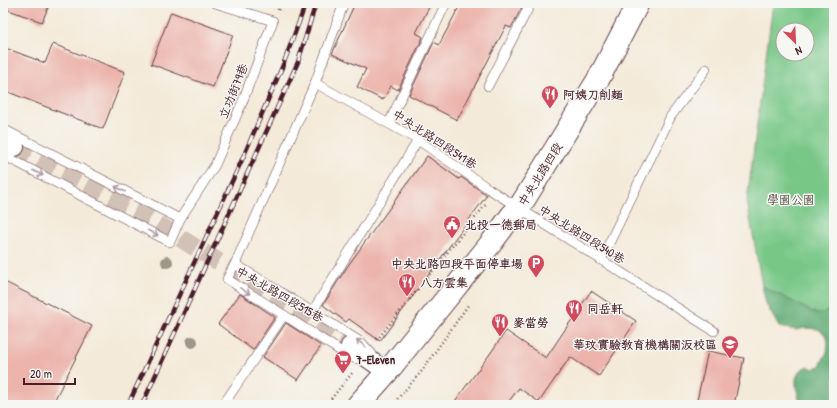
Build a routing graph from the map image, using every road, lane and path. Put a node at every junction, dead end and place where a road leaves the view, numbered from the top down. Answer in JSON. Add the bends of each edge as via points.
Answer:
{"nodes":[{"id":1,"x":215,"y":3,"type":"edge"},
{"id":2,"x":344,"y":3,"type":"edge"},
{"id":3,"x":446,"y":3,"type":"edge"},
{"id":4,"x":531,"y":3,"type":"edge"},
{"id":5,"x":638,"y":3,"type":"edge"},
{"id":6,"x":706,"y":69,"type":"dead end"},
{"id":7,"x":315,"y":83,"type":"junction"},
{"id":8,"x":488,"y":86,"type":"dead end"},
{"id":9,"x":390,"y":123,"type":"junction"},
{"id":10,"x":3,"y":129,"type":"edge"},
{"id":11,"x":418,"y":140,"type":"junction"},
{"id":12,"x":7,"y":148,"type":"edge"},
{"id":13,"x":487,"y":203,"type":"dead end"},
{"id":14,"x":519,"y":208,"type":"junction"},
{"id":15,"x":180,"y":219,"type":"junction"},
{"id":16,"x":601,"y":260,"type":"junction"},
{"id":17,"x":235,"y":264,"type":"junction"},
{"id":18,"x":470,"y":302,"type":"dead end"},
{"id":19,"x":312,"y":312,"type":"junction"},
{"id":20,"x":284,"y":315,"type":"junction"},
{"id":21,"x":714,"y":331,"type":"dead end"},
{"id":22,"x":377,"y":340,"type":"dead end"},
{"id":23,"x":350,"y":346,"type":"tunnel mouth"},
{"id":24,"x":353,"y":372,"type":"dead end"},
{"id":25,"x":387,"y":372,"type":"junction"},
{"id":26,"x":223,"y":405,"type":"edge"},
{"id":27,"x":326,"y":405,"type":"edge"},
{"id":28,"x":358,"y":405,"type":"edge"},
{"id":29,"x":392,"y":405,"type":"edge"}],
"edges":[{"from":1,"to":15,"type":"lane","name":"立功街79巷","via":[[273,21],[215,165]]},
{"from":2,"to":7,"type":"lane"},
{"from":3,"to":9,"type":"lane"},
{"from":4,"to":8,"type":"lane"},
{"from":5,"to":14,"type":"street","name":"中央北路四段","via":[[599,78]]},
{"from":6,"to":16,"type":"lane","via":[[671,116]]},
{"from":7,"to":9,"type":"lane","name":"中央北路四段541巷"},
{"from":7,"to":17,"type":"lane"},
{"from":9,"to":11,"type":"lane","name":"中央北路四段541巷"},
{"from":15,"to":10,"type":"lane","one_way":true},
{"from":11,"to":14,"type":"lane","name":"中央北路四段541巷"},
{"from":11,"to":19,"type":"lane"},
{"from":12,"to":15,"type":"lane","one_way":true,"via":[[170,242]]},
{"from":13,"to":22,"type":"path"},
{"from":14,"to":16,"type":"lane","name":"中央北路四段540巷"},
{"from":14,"to":25,"type":"street","name":"中央北路四段"},
{"from":16,"to":21,"type":"lane","name":"中央北路四段540巷"},
{"from":17,"to":19,"type":"lane","name":"中央北路四段515巷"},
{"from":17,"to":20,"type":"lane","name":"中央北路四段515巷","one_way":true,"via":[[227,280]]},
{"from":18,"to":29,"type":"path","via":[[421,372]]},
{"from":25,"to":19,"type":"lane","name":"中央北路四段515巷","one_way":true,"via":[[362,342]]},
{"from":20,"to":25,"type":"lane","name":"中央北路四段515巷","via":[[350,356]]},
{"from":20,"to":26,"type":"lane"},
{"from":23,"to":25,"type":"street"},
{"from":24,"to":27,"type":"path"},
{"from":25,"to":28,"type":"street","name":"中央北路四段"}]}
